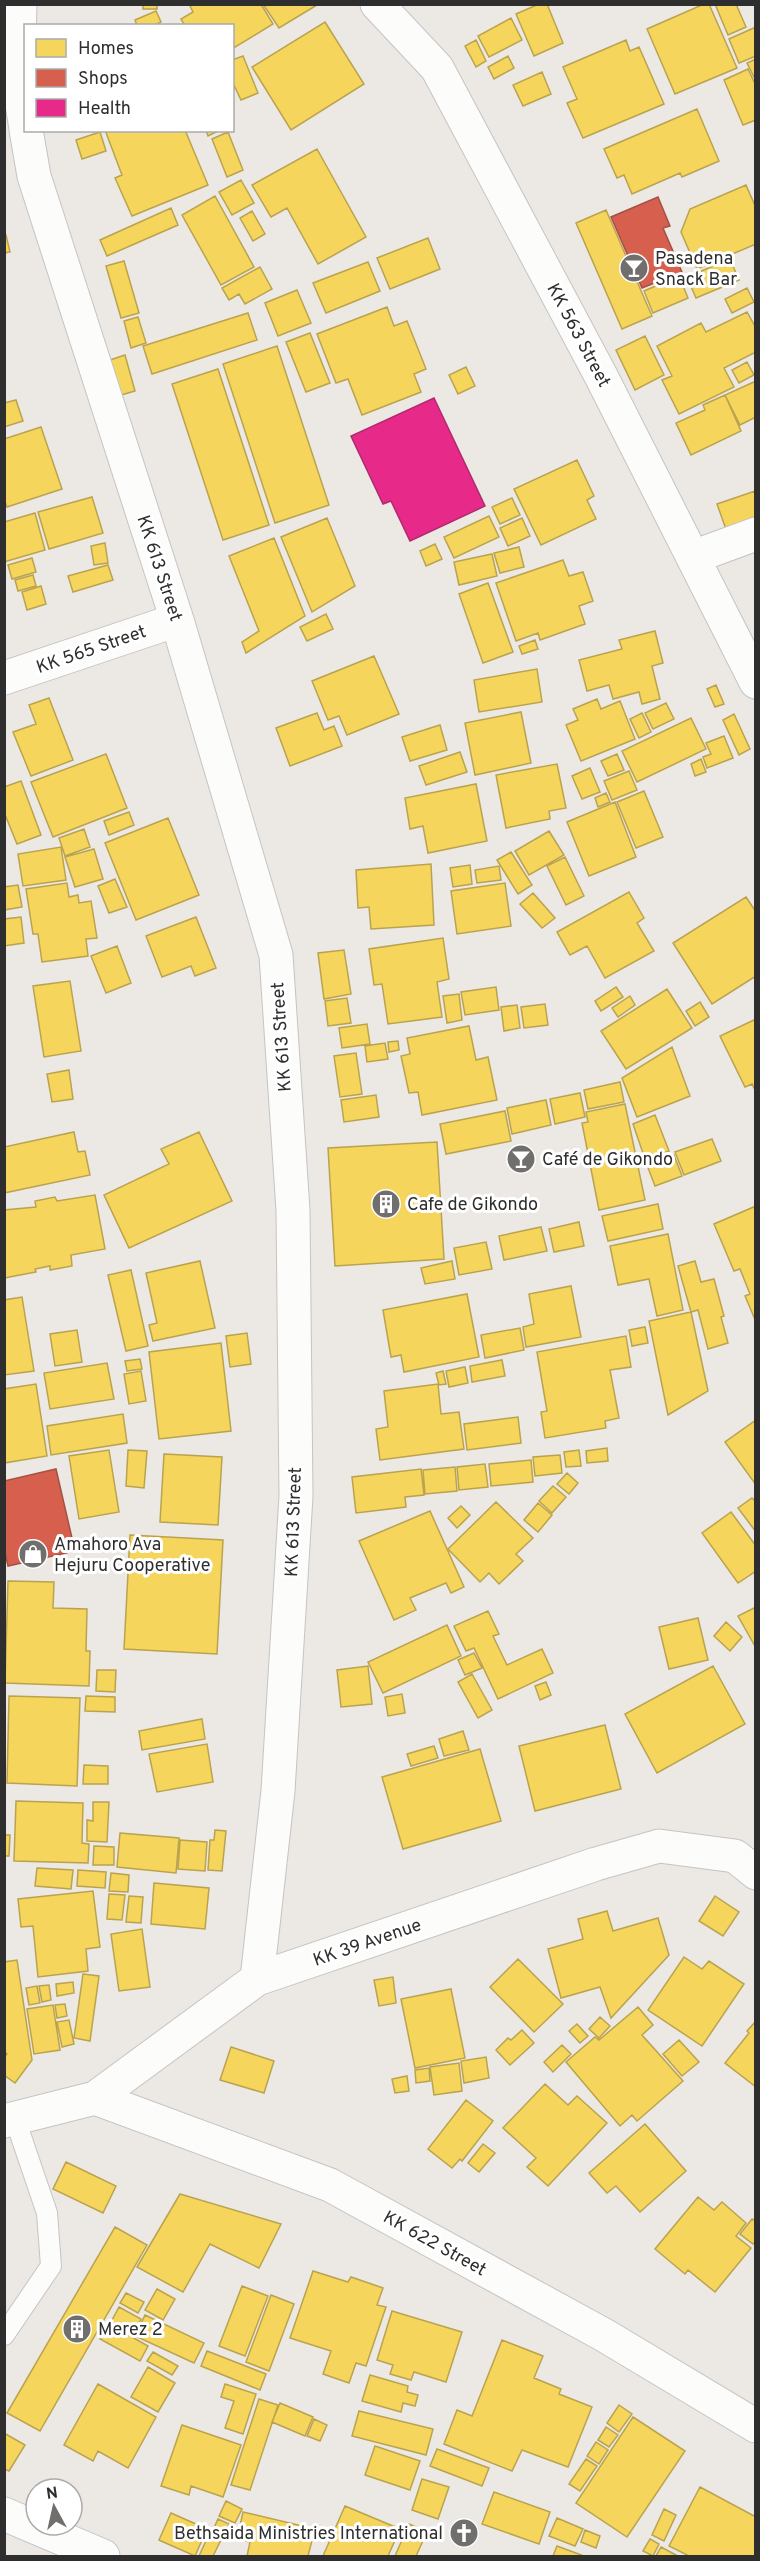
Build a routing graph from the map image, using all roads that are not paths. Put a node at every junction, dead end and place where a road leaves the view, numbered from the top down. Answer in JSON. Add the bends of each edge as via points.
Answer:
{"nodes":[{"id":1,"x":20,"y":4,"type":"edge"},
{"id":2,"x":377,"y":4,"type":"edge"},
{"id":3,"x":24,"y":117,"type":"edge"},
{"id":4,"x":27,"y":132,"type":"edge"},
{"id":5,"x":756,"y":534,"type":"edge"},
{"id":6,"x":693,"y":557,"type":"junction"},
{"id":7,"x":177,"y":620,"type":"junction"},
{"id":8,"x":4,"y":678,"type":"edge"},
{"id":9,"x":756,"y":682,"type":"edge"},
{"id":10,"x":756,"y":1873,"type":"edge"},
{"id":11,"x":257,"y":1979,"type":"junction"},
{"id":12,"x":96,"y":2098,"type":"junction"},
{"id":13,"x":10,"y":2120,"type":"edge"},
{"id":14,"x":4,"y":2335,"type":"edge"},
{"id":15,"x":756,"y":2426,"type":"edge"},
{"id":16,"x":4,"y":2514,"type":"edge"},
{"id":17,"x":103,"y":2556,"type":"edge"}],
"edges":[{"from":1,"to":3,"type":"street","name":"KK 613 Street","via":[[18,81]]},
{"from":2,"to":6,"type":"street","name":"KK 563 Street","via":[[437,68]]},
{"from":4,"to":7,"type":"street","name":"KK 613 Street","via":[[34,176]]},
{"from":5,"to":6,"type":"street"},
{"from":6,"to":9,"type":"street","name":"KK 563 Street"},
{"from":7,"to":8,"type":"street","name":"KK 565 Street"},
{"from":7,"to":11,"type":"street","name":"KK 613 Street","via":[[276,956],[293,1210],[296,1496],[278,1791]]},
{"from":10,"to":11,"type":"street","name":"KK 39 Avenue","via":[[735,1856],[659,1846]]},
{"from":11,"to":12,"type":"street","name":"KK 39 Avenue"},
{"from":12,"to":13,"type":"street","name":"KK 39 Avenue"},
{"from":12,"to":15,"type":"street","name":"KK 622 Street","via":[[330,2186],[604,2335]]},
{"from":13,"to":14,"type":"lane","via":[[47,2213],[51,2266]]},
{"from":16,"to":17,"type":"street"}]}
